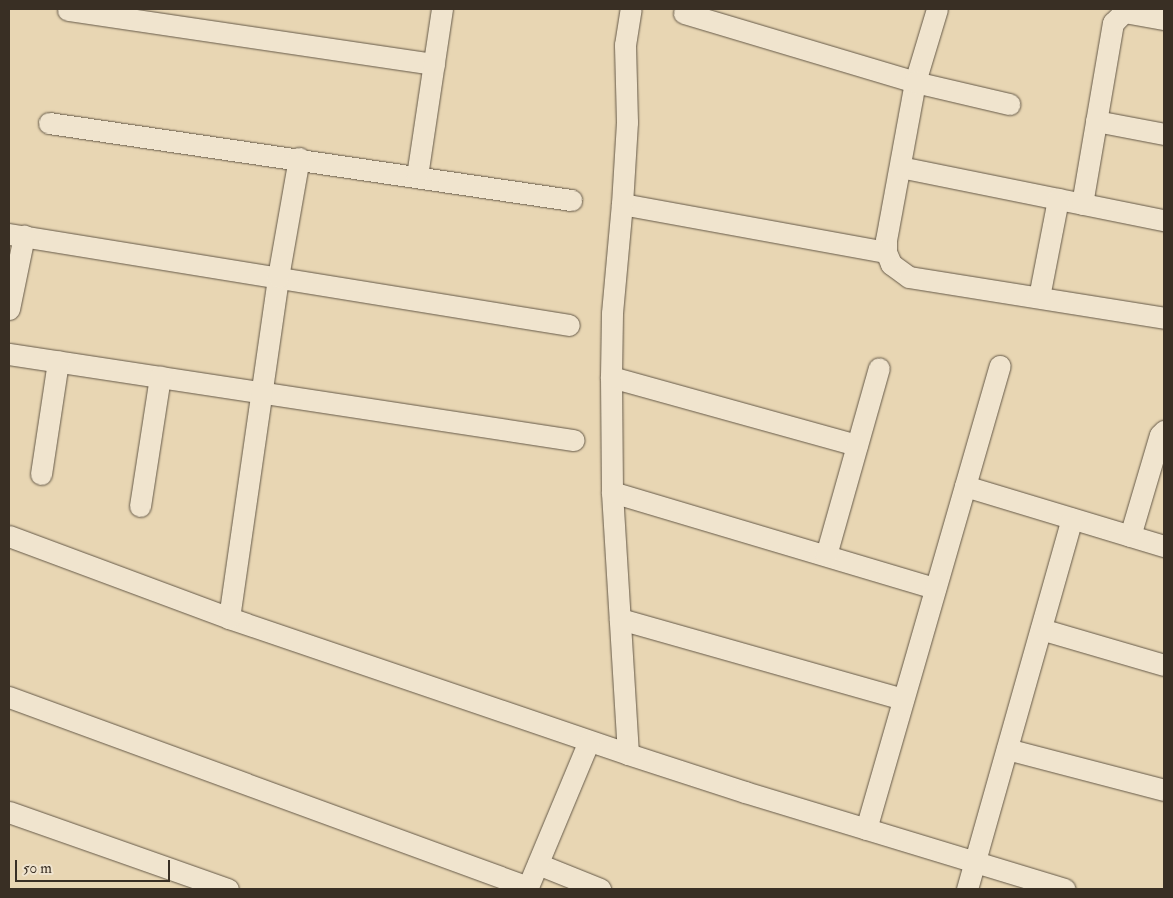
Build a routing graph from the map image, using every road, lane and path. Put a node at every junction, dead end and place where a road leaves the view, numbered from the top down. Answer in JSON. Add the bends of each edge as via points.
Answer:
{"nodes":[{"id":1,"x":442,"y":9,"type":"edge"},
{"id":2,"x":631,"y":9,"type":"edge"},
{"id":3,"x":937,"y":9,"type":"edge"},
{"id":4,"x":68,"y":10,"type":"dead end"},
{"id":5,"x":684,"y":13,"type":"dead end"},
{"id":6,"x":1164,"y":19,"type":"edge"},
{"id":7,"x":434,"y":64,"type":"junction"},
{"id":8,"x":915,"y":82,"type":"junction"},
{"id":9,"x":1009,"y":104,"type":"dead end"},
{"id":10,"x":1096,"y":121,"type":"junction"},
{"id":11,"x":49,"y":123,"type":"dead end"},
{"id":12,"x":1164,"y":134,"type":"edge"},
{"id":13,"x":299,"y":158,"type":"junction"},
{"id":14,"x":900,"y":167,"type":"junction"},
{"id":15,"x":416,"y":176,"type":"junction"},
{"id":16,"x":1058,"y":199,"type":"junction"},
{"id":17,"x":571,"y":200,"type":"dead end"},
{"id":18,"x":622,"y":204,"type":"junction"},
{"id":19,"x":1082,"y":204,"type":"junction"},
{"id":20,"x":1164,"y":220,"type":"edge"},
{"id":21,"x":16,"y":235,"type":"edge"},
{"id":22,"x":886,"y":252,"type":"junction"},
{"id":23,"x":278,"y":277,"type":"junction"},
{"id":24,"x":1039,"y":297,"type":"junction"},
{"id":25,"x":9,"y":309,"type":"edge"},
{"id":26,"x":1164,"y":318,"type":"edge"},
{"id":27,"x":569,"y":325,"type":"dead end"},
{"id":28,"x":9,"y":354,"type":"edge"},
{"id":29,"x":58,"y":361,"type":"junction"},
{"id":30,"x":1000,"y":366,"type":"dead end"},
{"id":31,"x":879,"y":368,"type":"dead end"},
{"id":32,"x":160,"y":377,"type":"junction"},
{"id":33,"x":611,"y":377,"type":"junction"},
{"id":34,"x":261,"y":393,"type":"junction"},
{"id":35,"x":1164,"y":431,"type":"edge"},
{"id":36,"x":573,"y":440,"type":"dead end"},
{"id":37,"x":857,"y":445,"type":"junction"},
{"id":38,"x":40,"y":474,"type":"dead end"},
{"id":39,"x":965,"y":486,"type":"junction"},
{"id":40,"x":612,"y":492,"type":"junction"},
{"id":41,"x":140,"y":506,"type":"dead end"},
{"id":42,"x":1072,"y":520,"type":"junction"},
{"id":43,"x":9,"y":536,"type":"edge"},
{"id":44,"x":1130,"y":536,"type":"junction"},
{"id":45,"x":1164,"y":546,"type":"edge"},
{"id":46,"x":826,"y":556,"type":"junction"},
{"id":47,"x":935,"y":588,"type":"junction"},
{"id":48,"x":229,"y":618,"type":"junction"},
{"id":49,"x":620,"y":619,"type":"junction"},
{"id":50,"x":1041,"y":629,"type":"junction"},
{"id":51,"x":1164,"y":665,"type":"edge"},
{"id":52,"x":9,"y":697,"type":"edge"},
{"id":53,"x":903,"y":699,"type":"junction"},
{"id":54,"x":590,"y":741,"type":"junction"},
{"id":55,"x":1007,"y":749,"type":"junction"},
{"id":56,"x":628,"y":754,"type":"junction"},
{"id":57,"x":1164,"y":790,"type":"edge"},
{"id":58,"x":9,"y":812,"type":"edge"},
{"id":59,"x":866,"y":829,"type":"junction"},
{"id":60,"x":975,"y":861,"type":"junction"},
{"id":61,"x":538,"y":864,"type":"junction"},
{"id":62,"x":527,"y":888,"type":"edge"},
{"id":63,"x":228,"y":889,"type":"edge"},
{"id":64,"x":600,"y":889,"type":"edge"},
{"id":65,"x":967,"y":889,"type":"edge"},
{"id":66,"x":1065,"y":889,"type":"edge"}],
"edges":[{"from":1,"to":7,"type":"street"},
{"from":2,"to":18,"type":"street","via":[[625,45],[627,122]]},
{"from":3,"to":8,"type":"street"},
{"from":4,"to":7,"type":"street"},
{"from":5,"to":8,"type":"street"},
{"from":6,"to":10,"type":"street","via":[[1124,12],[1113,23]]},
{"from":7,"to":15,"type":"street"},
{"from":8,"to":9,"type":"street"},
{"from":8,"to":14,"type":"street"},
{"from":10,"to":12,"type":"street"},
{"from":10,"to":19,"type":"street"},
{"from":11,"to":13,"type":"street"},
{"from":13,"to":15,"type":"street"},
{"from":13,"to":23,"type":"street"},
{"from":14,"to":16,"type":"street"},
{"from":14,"to":22,"type":"street"},
{"from":15,"to":17,"type":"street"},
{"from":16,"to":19,"type":"street"},
{"from":16,"to":24,"type":"street"},
{"from":18,"to":22,"type":"street"},
{"from":18,"to":33,"type":"street","via":[[612,313]]},
{"from":19,"to":20,"type":"street"},
{"from":21,"to":23,"type":"street"},
{"from":21,"to":25,"type":"street"},
{"from":22,"to":24,"type":"street","via":[[891,264],[909,277]]},
{"from":23,"to":27,"type":"street"},
{"from":23,"to":34,"type":"street"},
{"from":24,"to":26,"type":"street"},
{"from":28,"to":29,"type":"street"},
{"from":29,"to":32,"type":"street"},
{"from":29,"to":38,"type":"street"},
{"from":30,"to":39,"type":"street"},
{"from":31,"to":37,"type":"street"},
{"from":32,"to":34,"type":"street"},
{"from":32,"to":41,"type":"street"},
{"from":33,"to":37,"type":"street"},
{"from":33,"to":40,"type":"street"},
{"from":34,"to":36,"type":"street"},
{"from":34,"to":48,"type":"street"},
{"from":35,"to":44,"type":"street","via":[[1160,435]]},
{"from":37,"to":46,"type":"street"},
{"from":39,"to":42,"type":"street"},
{"from":39,"to":47,"type":"street"},
{"from":40,"to":46,"type":"street"},
{"from":40,"to":49,"type":"street"},
{"from":42,"to":44,"type":"street"},
{"from":42,"to":50,"type":"street"},
{"from":43,"to":48,"type":"street"},
{"from":44,"to":45,"type":"street"},
{"from":46,"to":47,"type":"street"},
{"from":47,"to":53,"type":"street"},
{"from":48,"to":54,"type":"street"},
{"from":49,"to":53,"type":"street"},
{"from":49,"to":56,"type":"street"},
{"from":50,"to":51,"type":"street"},
{"from":50,"to":55,"type":"street"},
{"from":52,"to":62,"type":"street"},
{"from":53,"to":59,"type":"street"},
{"from":54,"to":56,"type":"street"},
{"from":54,"to":61,"type":"street"},
{"from":55,"to":57,"type":"street"},
{"from":55,"to":60,"type":"street"},
{"from":56,"to":59,"type":"street"},
{"from":58,"to":63,"type":"street"},
{"from":59,"to":60,"type":"street"},
{"from":60,"to":65,"type":"street"},
{"from":60,"to":66,"type":"street"},
{"from":61,"to":62,"type":"street"},
{"from":61,"to":64,"type":"street"}]}
